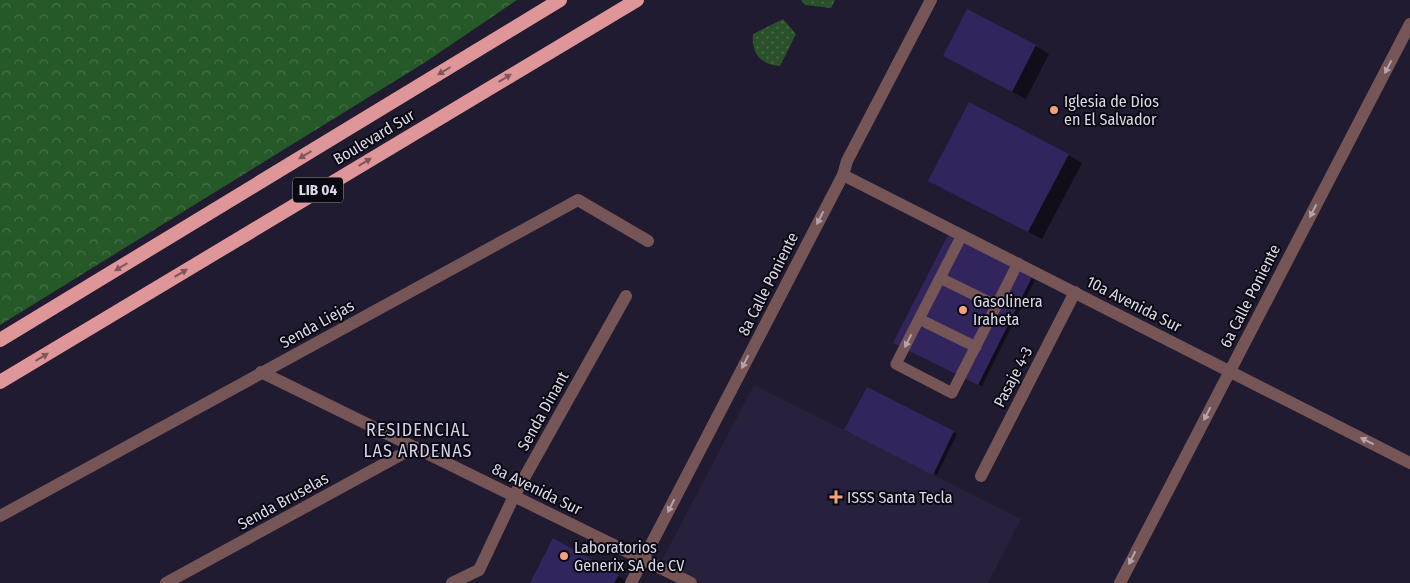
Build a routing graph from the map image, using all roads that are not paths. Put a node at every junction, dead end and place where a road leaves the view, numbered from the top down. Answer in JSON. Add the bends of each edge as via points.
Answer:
{"nodes":[{"id":1,"x":560,"y":0,"type":"edge"},
{"id":2,"x":637,"y":0,"type":"edge"},
{"id":3,"x":932,"y":0,"type":"edge"},
{"id":4,"x":1410,"y":24,"type":"edge"},
{"id":5,"x":843,"y":175,"type":"junction"},
{"id":6,"x":962,"y":235,"type":"junction"},
{"id":7,"x":648,"y":241,"type":"dead end"},
{"id":8,"x":1018,"y":263,"type":"junction"},
{"id":9,"x":940,"y":278,"type":"junction"},
{"id":10,"x":1075,"y":292,"type":"junction"},
{"id":11,"x":626,"y":296,"type":"dead end"},
{"id":12,"x":997,"y":306,"type":"junction"},
{"id":13,"x":919,"y":319,"type":"junction"},
{"id":14,"x":0,"y":340,"type":"edge"},
{"id":15,"x":976,"y":347,"type":"junction"},
{"id":16,"x":1230,"y":371,"type":"junction"},
{"id":17,"x":261,"y":372,"type":"junction"},
{"id":18,"x":0,"y":382,"type":"edge"},
{"id":19,"x":415,"y":447,"type":"junction"},
{"id":20,"x":1410,"y":463,"type":"edge"},
{"id":21,"x":981,"y":476,"type":"dead end"},
{"id":22,"x":514,"y":496,"type":"junction"},
{"id":23,"x":0,"y":516,"type":"edge"},
{"id":24,"x":644,"y":558,"type":"junction"},
{"id":25,"x":166,"y":583,"type":"edge"},
{"id":26,"x":452,"y":583,"type":"edge"},
{"id":27,"x":631,"y":583,"type":"edge"},
{"id":28,"x":691,"y":583,"type":"edge"},
{"id":29,"x":1120,"y":583,"type":"edge"}],
"edges":[{"from":1,"to":14,"type":"highway","name":"Boulevard Sur","number":"LIB 04","one_way":true},
{"from":18,"to":2,"type":"highway","name":"Boulevard Sur","number":"LIB 04","one_way":true},
{"from":3,"to":5,"type":"street","name":"8a Calle Poniente","via":[[847,161]]},
{"from":4,"to":16,"type":"street","name":"6a Calle Poniente","one_way":true},
{"from":5,"to":6,"type":"street","name":"10a Avenida Sur"},
{"from":5,"to":24,"type":"street","name":"8a Calle Poniente","one_way":true},
{"from":6,"to":8,"type":"street","name":"10a Avenida Sur"},
{"from":6,"to":9,"type":"lane"},
{"from":7,"to":17,"type":"street","name":"Senda Liejas","via":[[578,200]]},
{"from":8,"to":10,"type":"street","name":"10a Avenida Sur"},
{"from":8,"to":12,"type":"lane"},
{"from":9,"to":12,"type":"lane"},
{"from":9,"to":13,"type":"lane"},
{"from":10,"to":16,"type":"street","name":"10a Avenida Sur"},
{"from":10,"to":21,"type":"street","name":"Pasaje 4-3"},
{"from":11,"to":22,"type":"street","name":"Senda Dinant"},
{"from":12,"to":15,"type":"lane"},
{"from":13,"to":15,"type":"lane"},
{"from":13,"to":15,"type":"lane","one_way":true,"via":[[896,364],[952,393]]},
{"from":20,"to":16,"type":"street","name":"10a Avenida Sur","one_way":true},
{"from":16,"to":29,"type":"street","name":"6a Calle Poniente","one_way":true},
{"from":17,"to":19,"type":"street","name":"8a Avenida Sur"},
{"from":17,"to":23,"type":"street","name":"Senda Liejas"},
{"from":19,"to":22,"type":"street","name":"8a Avenida Sur"},
{"from":19,"to":25,"type":"street","name":"Senda Bruselas"},
{"from":22,"to":24,"type":"street","name":"8a Avenida Sur"},
{"from":22,"to":26,"type":"street","name":"Senda Dinant","via":[[479,570]]},
{"from":24,"to":27,"type":"street","name":"8a Calle Poniente"},
{"from":24,"to":28,"type":"street","name":"8a Avenida Sur"}]}
